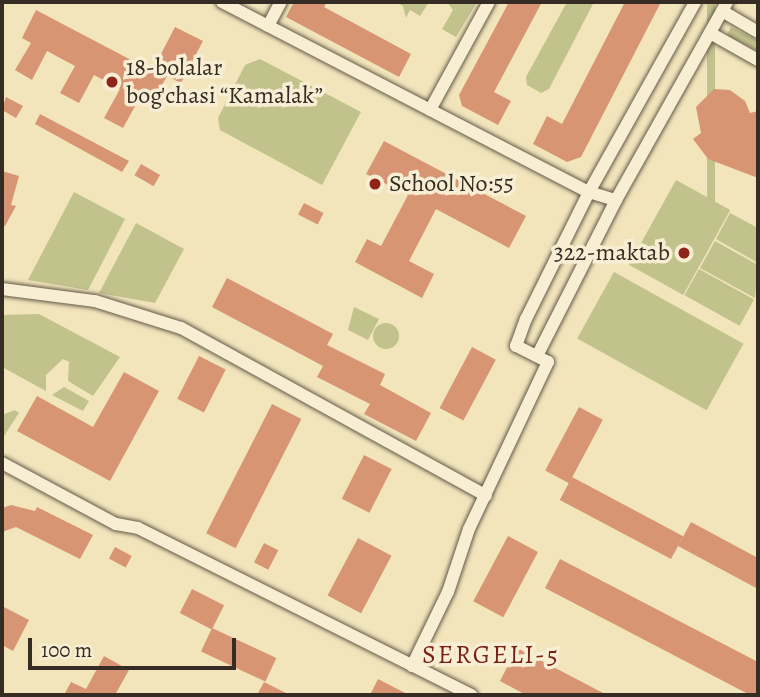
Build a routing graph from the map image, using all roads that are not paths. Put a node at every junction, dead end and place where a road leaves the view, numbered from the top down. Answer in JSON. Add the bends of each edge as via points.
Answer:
{"nodes":[{"id":1,"x":281,"y":2,"type":"edge"},
{"id":2,"x":489,"y":2,"type":"edge"},
{"id":3,"x":695,"y":2,"type":"edge"},
{"id":4,"x":230,"y":4,"type":"edge"},
{"id":5,"x":724,"y":6,"type":"edge"},
{"id":6,"x":268,"y":26,"type":"junction"},
{"id":7,"x":758,"y":32,"type":"edge"},
{"id":8,"x":710,"y":33,"type":"junction"},
{"id":9,"x":758,"y":60,"type":"edge"},
{"id":10,"x":430,"y":110,"type":"junction"},
{"id":11,"x":589,"y":192,"type":"junction"},
{"id":12,"x":616,"y":200,"type":"junction"},
{"id":13,"x":2,"y":289,"type":"edge"},
{"id":14,"x":537,"y":356,"type":"junction"},
{"id":15,"x":2,"y":463,"type":"edge"},
{"id":16,"x":486,"y":496,"type":"junction"},
{"id":17,"x":412,"y":666,"type":"junction"},
{"id":18,"x":471,"y":695,"type":"edge"}],
"edges":[{"from":1,"to":6,"type":"street"},
{"from":2,"to":10,"type":"street"},
{"from":3,"to":11,"type":"street"},
{"from":4,"to":6,"type":"street"},
{"from":5,"to":7,"type":"street"},
{"from":5,"to":8,"type":"street"},
{"from":6,"to":10,"type":"street"},
{"from":8,"to":9,"type":"street"},
{"from":8,"to":12,"type":"street"},
{"from":10,"to":11,"type":"street"},
{"from":11,"to":12,"type":"street"},
{"from":11,"to":14,"type":"street","via":[[516,346]]},
{"from":12,"to":14,"type":"street"},
{"from":13,"to":16,"type":"street","via":[[95,301],[181,328]]},
{"from":14,"to":16,"type":"street","via":[[548,362]]},
{"from":15,"to":17,"type":"street","via":[[116,524],[138,528]]},
{"from":16,"to":17,"type":"street"},
{"from":17,"to":18,"type":"street"}]}
